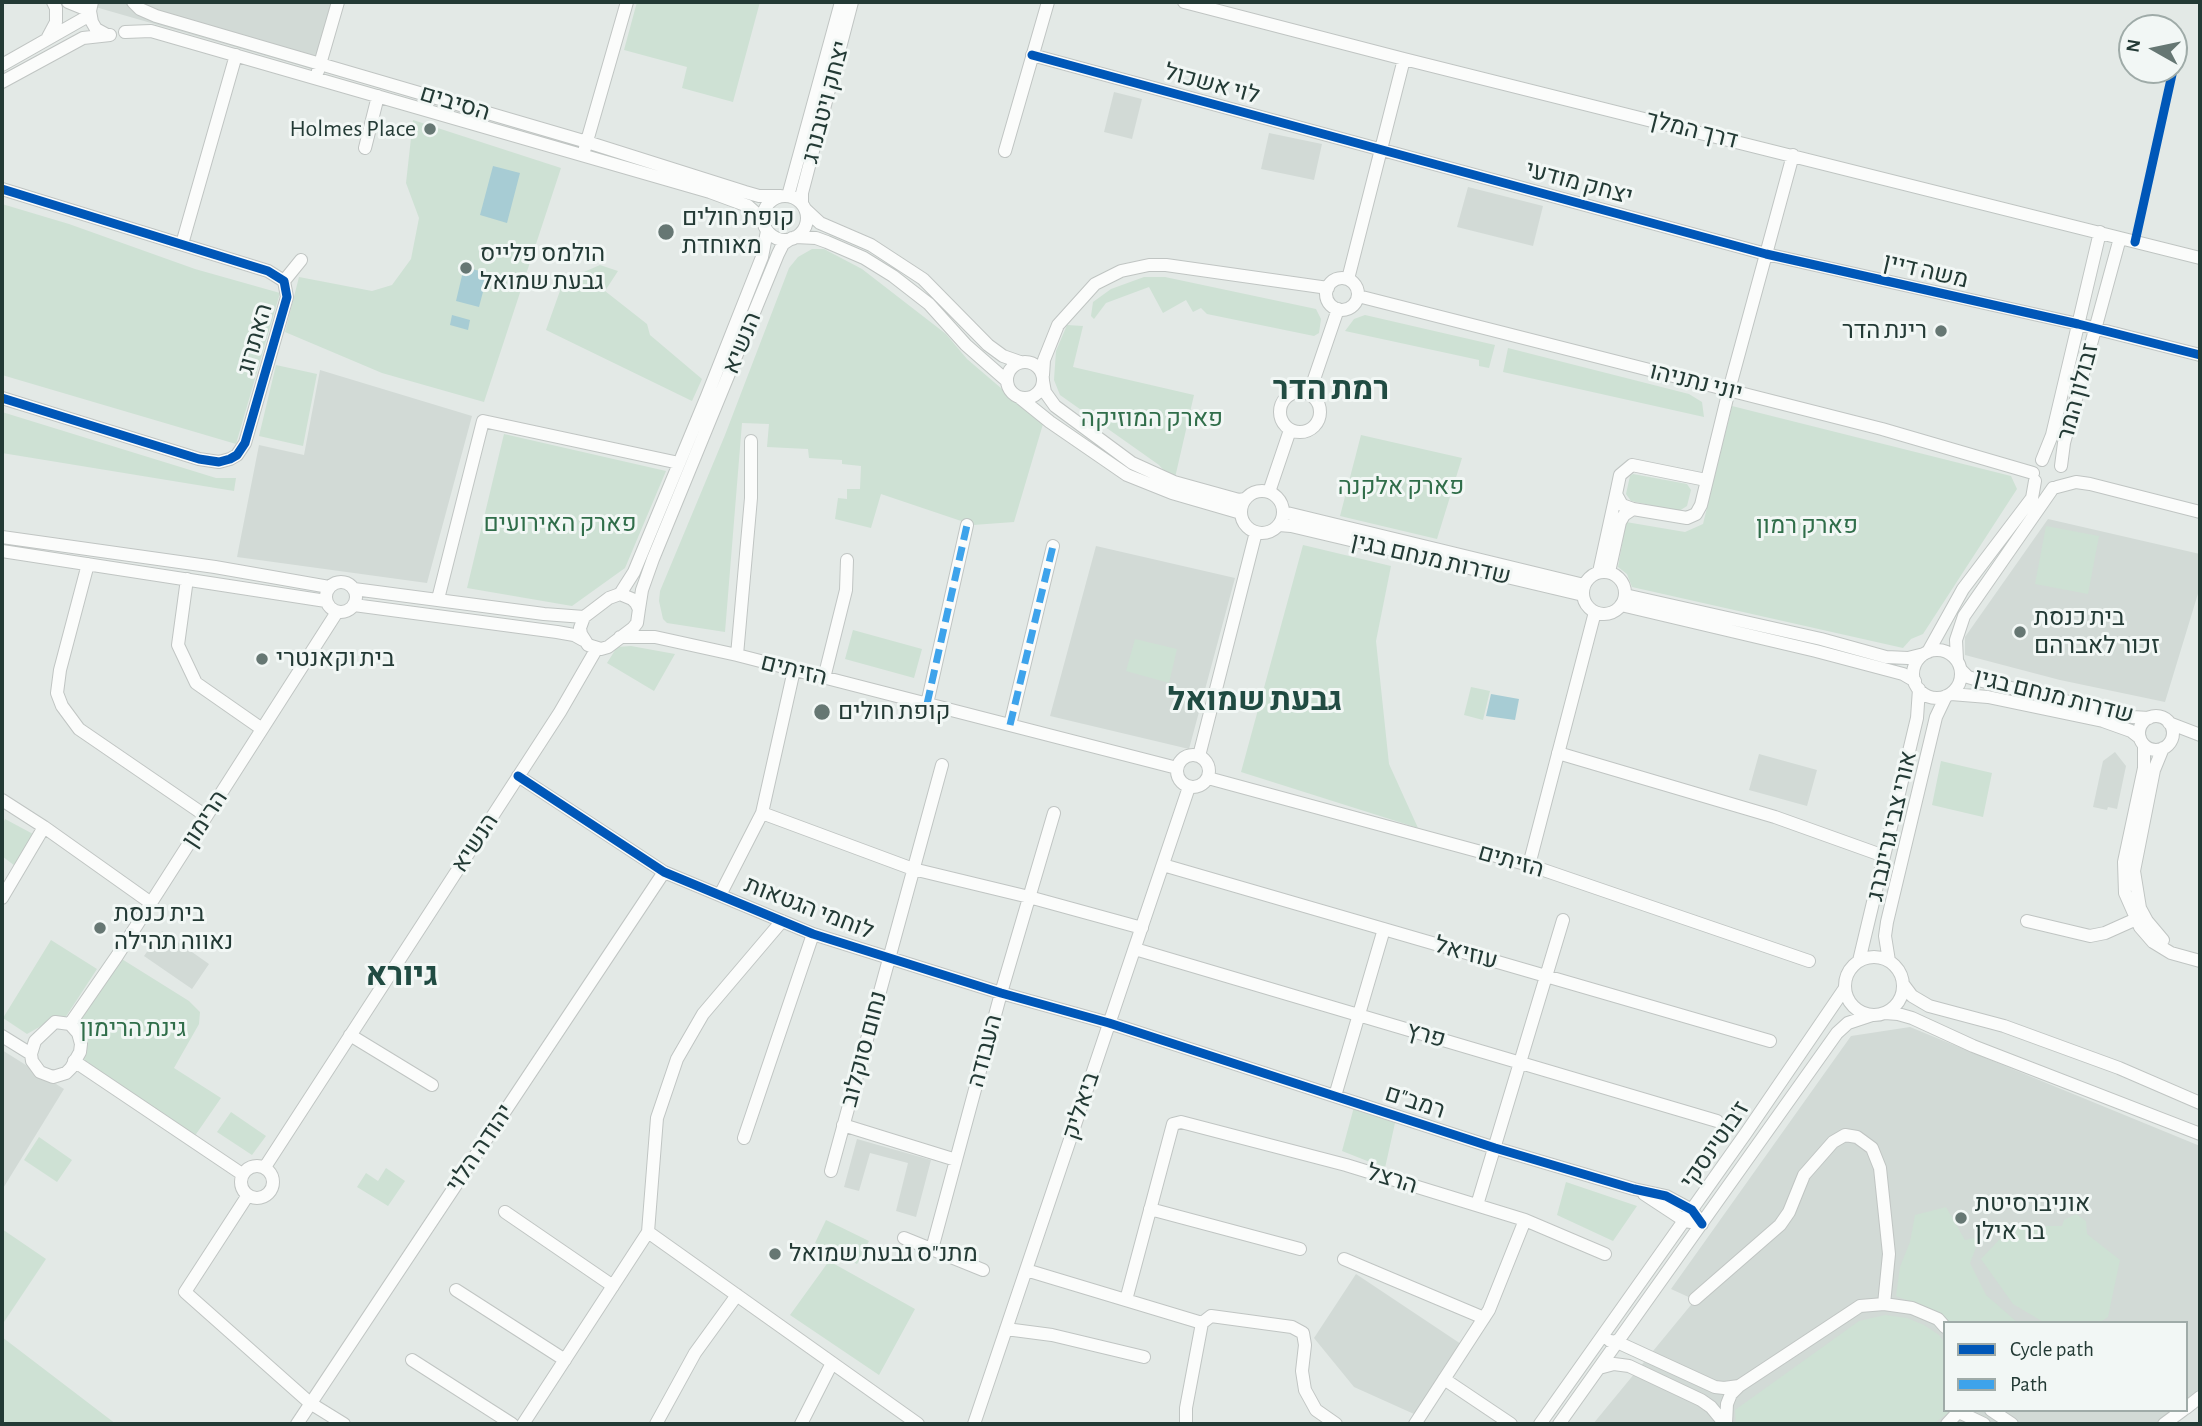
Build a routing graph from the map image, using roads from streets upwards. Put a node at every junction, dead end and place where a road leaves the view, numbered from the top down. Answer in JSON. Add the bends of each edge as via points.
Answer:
{"nodes":[{"id":1,"x":53,"y":2,"type":"edge"},
{"id":2,"x":68,"y":2,"type":"edge"},
{"id":3,"x":133,"y":2,"type":"edge"},
{"id":4,"x":338,"y":2,"type":"edge"},
{"id":5,"x":627,"y":2,"type":"edge"},
{"id":6,"x":841,"y":2,"type":"edge"},
{"id":7,"x":852,"y":2,"type":"edge"},
{"id":8,"x":1048,"y":2,"type":"edge"},
{"id":9,"x":1184,"y":2,"type":"edge"},
{"id":10,"x":91,"y":9,"type":"edge"},
{"id":11,"x":125,"y":32,"type":"junction"},
{"id":12,"x":110,"y":35,"type":"junction"},
{"id":13,"x":44,"y":41,"type":"junction"},
{"id":14,"x":236,"y":55,"type":"junction"},
{"id":15,"x":1032,"y":55,"type":"junction"},
{"id":16,"x":1404,"y":59,"type":"junction"},
{"id":17,"x":320,"y":64,"type":"junction"},
{"id":18,"x":2,"y":65,"type":"edge"},
{"id":19,"x":316,"y":78,"type":"junction"},
{"id":20,"x":2,"y":82,"type":"edge"},
{"id":21,"x":378,"y":96,"type":"junction"},
{"id":22,"x":365,"y":148,"type":"dead end"},
{"id":23,"x":585,"y":149,"type":"junction"},
{"id":24,"x":1383,"y":150,"type":"junction"},
{"id":25,"x":1005,"y":151,"type":"dead end"},
{"id":26,"x":1793,"y":155,"type":"junction"},
{"id":27,"x":2,"y":189,"type":"edge"},
{"id":28,"x":784,"y":196,"type":"junction"},
{"id":29,"x":804,"y":207,"type":"junction"},
{"id":30,"x":766,"y":228,"type":"junction"},
{"id":31,"x":2100,"y":232,"type":"junction"},
{"id":32,"x":794,"y":238,"type":"junction"},
{"id":33,"x":2120,"y":238,"type":"junction"},
{"id":34,"x":183,"y":244,"type":"junction"},
{"id":35,"x":1766,"y":254,"type":"junction"},
{"id":36,"x":2200,"y":258,"type":"edge"},
{"id":37,"x":301,"y":260,"type":"dead end"},
{"id":38,"x":1348,"y":279,"type":"junction"},
{"id":39,"x":284,"y":281,"type":"junction"},
{"id":40,"x":1328,"y":288,"type":"junction"},
{"id":41,"x":1358,"y":296,"type":"junction"},
{"id":42,"x":1338,"y":309,"type":"junction"},
{"id":43,"x":2078,"y":324,"type":"junction"},
{"id":44,"x":2095,"y":329,"type":"junction"},
{"id":45,"x":1053,"y":335,"type":"junction"},
{"id":46,"x":2200,"y":355,"type":"edge"},
{"id":47,"x":1024,"y":362,"type":"junction"},
{"id":48,"x":1043,"y":378,"type":"junction"},
{"id":49,"x":1007,"y":382,"type":"junction"},
{"id":50,"x":1729,"y":390,"type":"junction"},
{"id":51,"x":1309,"y":394,"type":"junction"},
{"id":52,"x":1019,"y":397,"type":"junction"},
{"id":53,"x":2,"y":398,"type":"edge"},
{"id":54,"x":1290,"y":430,"type":"junction"},
{"id":55,"x":751,"y":441,"type":"dead end"},
{"id":56,"x":2042,"y":460,"type":"junction"},
{"id":57,"x":680,"y":463,"type":"junction"},
{"id":58,"x":2062,"y":468,"type":"junction"},
{"id":59,"x":2034,"y":477,"type":"junction"},
{"id":60,"x":1706,"y":480,"type":"junction"},
{"id":61,"x":2090,"y":484,"type":"junction"},
{"id":62,"x":2055,"y":487,"type":"junction"},
{"id":63,"x":1269,"y":492,"type":"junction"},
{"id":64,"x":1616,"y":494,"type":"junction"},
{"id":65,"x":1245,"y":499,"type":"junction"},
{"id":66,"x":1633,"y":509,"type":"junction"},
{"id":67,"x":1283,"y":512,"type":"junction"},
{"id":68,"x":2200,"y":512,"type":"edge"},
{"id":69,"x":1241,"y":513,"type":"junction"},
{"id":70,"x":1279,"y":525,"type":"junction"},
{"id":71,"x":967,"y":526,"type":"dead end"},
{"id":72,"x":1256,"y":532,"type":"junction"},
{"id":73,"x":2,"y":537,"type":"edge"},
{"id":74,"x":1053,"y":546,"type":"dead end"},
{"id":75,"x":2,"y":551,"type":"edge"},
{"id":76,"x":847,"y":560,"type":"dead end"},
{"id":77,"x":88,"y":564,"type":"junction"},
{"id":78,"x":1604,"y":572,"type":"junction"},
{"id":79,"x":187,"y":579,"type":"junction"},
{"id":80,"x":329,"y":587,"type":"junction"},
{"id":81,"x":354,"y":589,"type":"junction"},
{"id":82,"x":1583,"y":590,"type":"junction"},
{"id":83,"x":620,"y":594,"type":"junction"},
{"id":84,"x":438,"y":599,"type":"junction"},
{"id":85,"x":326,"y":601,"type":"junction"},
{"id":86,"x":1623,"y":601,"type":"junction"},
{"id":87,"x":354,"y":605,"type":"junction"},
{"id":88,"x":337,"y":612,"type":"junction"},
{"id":89,"x":1595,"y":612,"type":"junction"},
{"id":90,"x":638,"y":616,"type":"junction"},
{"id":91,"x":584,"y":617,"type":"junction"},
{"id":92,"x":654,"y":637,"type":"junction"},
{"id":93,"x":621,"y":638,"type":"junction"},
{"id":94,"x":583,"y":640,"type":"junction"},
{"id":95,"x":597,"y":648,"type":"junction"},
{"id":96,"x":1926,"y":653,"type":"junction"},
{"id":97,"x":737,"y":655,"type":"junction"},
{"id":98,"x":1959,"y":665,"type":"junction"},
{"id":99,"x":794,"y":670,"type":"junction"},
{"id":100,"x":824,"y":678,"type":"junction"},
{"id":101,"x":1917,"y":685,"type":"junction"},
{"id":102,"x":1948,"y":695,"type":"junction"},
{"id":103,"x":928,"y":704,"type":"junction"},
{"id":104,"x":2149,"y":718,"type":"junction"},
{"id":105,"x":2169,"y":723,"type":"junction"},
{"id":106,"x":1010,"y":725,"type":"junction"},
{"id":107,"x":262,"y":729,"type":"junction"},
{"id":108,"x":2200,"y":736,"type":"edge"},
{"id":109,"x":2142,"y":741,"type":"junction"},
{"id":110,"x":2166,"y":746,"type":"junction"},
{"id":111,"x":1558,"y":753,"type":"junction"},
{"id":112,"x":1199,"y":756,"type":"junction"},
{"id":113,"x":942,"y":765,"type":"dead end"},
{"id":114,"x":1177,"y":768,"type":"junction"},
{"id":115,"x":518,"y":776,"type":"junction"},
{"id":116,"x":1208,"y":778,"type":"junction"},
{"id":117,"x":1189,"y":787,"type":"junction"},
{"id":118,"x":2,"y":800,"type":"edge"},
{"id":119,"x":762,"y":813,"type":"junction"},
{"id":120,"x":1054,"y":813,"type":"dead end"},
{"id":121,"x":206,"y":816,"type":"junction"},
{"id":122,"x":44,"y":827,"type":"junction"},
{"id":123,"x":1884,"y":856,"type":"junction"},
{"id":124,"x":1163,"y":865,"type":"junction"},
{"id":125,"x":1529,"y":865,"type":"junction"},
{"id":126,"x":914,"y":869,"type":"junction"},
{"id":127,"x":664,"y":872,"type":"junction"},
{"id":128,"x":720,"y":895,"type":"junction"},
{"id":129,"x":1029,"y":897,"type":"junction"},
{"id":130,"x":2,"y":898,"type":"edge"},
{"id":131,"x":151,"y":903,"type":"junction"},
{"id":132,"x":2140,"y":917,"type":"junction"},
{"id":133,"x":1563,"y":920,"type":"dead end"},
{"id":134,"x":782,"y":921,"type":"junction"},
{"id":135,"x":2026,"y":921,"type":"dead end"},
{"id":136,"x":1142,"y":928,"type":"junction"},
{"id":137,"x":1384,"y":929,"type":"junction"},
{"id":138,"x":813,"y":934,"type":"junction"},
{"id":139,"x":1135,"y":949,"type":"junction"},
{"id":140,"x":889,"y":958,"type":"junction"},
{"id":141,"x":1809,"y":961,"type":"dead end"},
{"id":142,"x":1859,"y":961,"type":"junction"},
{"id":143,"x":1889,"y":961,"type":"junction"},
{"id":144,"x":2199,"y":961,"type":"edge"},
{"id":145,"x":1547,"y":976,"type":"junction"},
{"id":146,"x":1903,"y":984,"type":"junction"},
{"id":147,"x":1845,"y":988,"type":"junction"},
{"id":148,"x":1001,"y":993,"type":"junction"},
{"id":149,"x":1879,"y":1014,"type":"junction"},
{"id":150,"x":1359,"y":1016,"type":"junction"},
{"id":151,"x":1109,"y":1023,"type":"junction"},
{"id":152,"x":70,"y":1024,"type":"junction"},
{"id":153,"x":350,"y":1035,"type":"junction"},
{"id":154,"x":2,"y":1036,"type":"edge"},
{"id":155,"x":1770,"y":1041,"type":"dead end"},
{"id":156,"x":31,"y":1054,"type":"junction"},
{"id":157,"x":74,"y":1061,"type":"junction"},
{"id":158,"x":1521,"y":1063,"type":"junction"},
{"id":159,"x":432,"y":1085,"type":"dead end"},
{"id":160,"x":1335,"y":1096,"type":"junction"},
{"id":161,"x":2200,"y":1103,"type":"edge"},
{"id":162,"x":1717,"y":1121,"type":"dead end"},
{"id":163,"x":843,"y":1125,"type":"junction"},
{"id":164,"x":2200,"y":1134,"type":"edge"},
{"id":165,"x":744,"y":1138,"type":"dead end"},
{"id":166,"x":1494,"y":1148,"type":"junction"},
{"id":167,"x":956,"y":1160,"type":"junction"},
{"id":168,"x":265,"y":1167,"type":"junction"},
{"id":169,"x":831,"y":1171,"type":"dead end"},
{"id":170,"x":242,"y":1174,"type":"junction"},
{"id":171,"x":248,"y":1195,"type":"junction"},
{"id":172,"x":1477,"y":1205,"type":"junction"},
{"id":173,"x":1150,"y":1209,"type":"junction"},
{"id":174,"x":505,"y":1212,"type":"dead end"},
{"id":175,"x":1689,"y":1216,"type":"junction"},
{"id":176,"x":1525,"y":1220,"type":"junction"},
{"id":177,"x":1702,"y":1224,"type":"junction"},
{"id":178,"x":648,"y":1232,"type":"junction"},
{"id":179,"x":904,"y":1238,"type":"dead end"},
{"id":180,"x":932,"y":1249,"type":"junction"},
{"id":181,"x":1300,"y":1249,"type":"dead end"},
{"id":182,"x":1605,"y":1254,"type":"dead end"},
{"id":183,"x":1343,"y":1259,"type":"dead end"},
{"id":184,"x":983,"y":1270,"type":"dead end"},
{"id":185,"x":1026,"y":1270,"type":"junction"},
{"id":186,"x":613,"y":1286,"type":"junction"},
{"id":187,"x":456,"y":1290,"type":"dead end"},
{"id":188,"x":737,"y":1295,"type":"junction"},
{"id":189,"x":1695,"y":1299,"type":"dead end"},
{"id":190,"x":1126,"y":1300,"type":"junction"},
{"id":191,"x":1884,"y":1304,"type":"junction"},
{"id":192,"x":1484,"y":1318,"type":"junction"},
{"id":193,"x":1202,"y":1323,"type":"junction"},
{"id":194,"x":1631,"y":1323,"type":"junction"},
{"id":195,"x":1943,"y":1325,"type":"edge"},
{"id":196,"x":1006,"y":1329,"type":"junction"},
{"id":197,"x":1618,"y":1342,"type":"junction"},
{"id":198,"x":1599,"y":1343,"type":"junction"},
{"id":199,"x":1644,"y":1354,"type":"junction"},
{"id":200,"x":1144,"y":1357,"type":"dead end"},
{"id":201,"x":412,"y":1360,"type":"dead end"},
{"id":202,"x":565,"y":1360,"type":"junction"},
{"id":203,"x":832,"y":1363,"type":"junction"},
{"id":204,"x":1599,"y":1368,"type":"junction"},
{"id":205,"x":1444,"y":1379,"type":"junction"},
{"id":206,"x":1739,"y":1386,"type":"junction"},
{"id":207,"x":310,"y":1403,"type":"junction"},
{"id":208,"x":1961,"y":1412,"type":"edge"},
{"id":209,"x":1994,"y":1412,"type":"edge"},
{"id":210,"x":2181,"y":1412,"type":"edge"},
{"id":211,"x":297,"y":1424,"type":"edge"},
{"id":212,"x":344,"y":1424,"type":"edge"},
{"id":213,"x":512,"y":1424,"type":"edge"},
{"id":214,"x":523,"y":1424,"type":"edge"},
{"id":215,"x":656,"y":1424,"type":"edge"},
{"id":216,"x":801,"y":1424,"type":"edge"},
{"id":217,"x":918,"y":1424,"type":"edge"},
{"id":218,"x":974,"y":1424,"type":"edge"},
{"id":219,"x":1186,"y":1424,"type":"edge"},
{"id":220,"x":1336,"y":1424,"type":"edge"},
{"id":221,"x":1415,"y":1424,"type":"edge"},
{"id":222,"x":1511,"y":1424,"type":"edge"},
{"id":223,"x":1540,"y":1424,"type":"edge"},
{"id":224,"x":1559,"y":1424,"type":"edge"},
{"id":225,"x":1726,"y":1424,"type":"edge"},
{"id":226,"x":1984,"y":1424,"type":"edge"},
{"id":227,"x":2012,"y":1424,"type":"edge"},
{"id":228,"x":2164,"y":1424,"type":"edge"}],
"edges":[{"from":1,"to":13,"type":"street","via":[[56,22]]},
{"from":2,"to":10,"type":"street"},
{"from":3,"to":11,"type":"street","via":[[134,22]]},
{"from":3,"to":17,"type":"street","name":"הסיבים","via":[[156,16]]},
{"from":4,"to":17,"type":"street"},
{"from":5,"to":23,"type":"street"},
{"from":6,"to":28,"type":"street"},
{"from":7,"to":29,"type":"street","name":"יצחק ויטבנרג","via":[[802,193]]},
{"from":8,"to":15,"type":"street"},
{"from":9,"to":16,"type":"street","name":"דרך המלך"},
{"from":10,"to":12,"type":"street","via":[[96,29]]},
{"from":10,"to":13,"type":"street"},
{"from":11,"to":12,"type":"street","name":"הסיבים"},
{"from":11,"to":14,"type":"street","name":"הסיבים","via":[[151,30]]},
{"from":12,"to":20,"type":"street","name":"הסיבים","via":[[83,38]]},
{"from":13,"to":18,"type":"street"},
{"from":14,"to":19,"type":"street","name":"הסיבים"},
{"from":14,"to":34,"type":"street"},
{"from":15,"to":24,"type":"street","name":"לוי אשכול"},
{"from":15,"to":25,"type":"street"},
{"from":16,"to":24,"type":"street"},
{"from":16,"to":26,"type":"street","name":"דרך המלך"},
{"from":17,"to":19,"type":"street"},
{"from":17,"to":23,"type":"street","name":"הסיבים"},
{"from":19,"to":21,"type":"street","name":"הסיבים"},
{"from":21,"to":22,"type":"street"},
{"from":21,"to":23,"type":"street","name":"הסיבים"},
{"from":23,"to":28,"type":"street","name":"הסיבים","via":[[759,196]]},
{"from":23,"to":30,"type":"street","name":"הסיבים","via":[[740,202],[758,215]]},
{"from":24,"to":35,"type":"street","name":"יצחק מודעי"},
{"from":24,"to":38,"type":"street"},
{"from":26,"to":31,"type":"street","name":"דרך המלך"},
{"from":26,"to":35,"type":"street"},
{"from":27,"to":34,"type":"street","name":"האתרוג"},
{"from":28,"to":29,"type":"street"},
{"from":28,"to":30,"type":"street","via":[[773,199],[764,210]]},
{"from":29,"to":32,"type":"street","via":[[804,228]]},
{"from":29,"to":47,"type":"street","via":[[820,223],[871,245],[923,279],[988,345]]},
{"from":30,"to":32,"type":"street","via":[[779,239]]},
{"from":30,"to":57,"type":"street","name":"הנשיא","via":[[762,257]]},
{"from":31,"to":33,"type":"street","name":"דרך המלך"},
{"from":31,"to":43,"type":"street","name":"זבולון המר"},
{"from":32,"to":49,"type":"street","via":[[827,242],[893,276],[929,304]]},
{"from":32,"to":90,"type":"street","name":"הנשיא","via":[[783,244],[778,254],[648,572]]},
{"from":33,"to":36,"type":"street","name":"דרך המלך"},
{"from":33,"to":44,"type":"street","name":"זבולון המר"},
{"from":34,"to":39,"type":"street","name":"האתרוג","via":[[268,271]]},
{"from":35,"to":43,"type":"street","name":"משה דיין"},
{"from":35,"to":50,"type":"street"},
{"from":37,"to":39,"type":"street"},
{"from":38,"to":40,"type":"street","via":[[1337,279]]},
{"from":38,"to":41,"type":"street","via":[[1356,285]]},
{"from":39,"to":53,"type":"street","name":"האתרוג","via":[[287,304],[245,443],[230,458],[219,462],[199,459]]},
{"from":40,"to":42,"type":"street","via":[[1328,299]]},
{"from":40,"to":45,"type":"street","via":[[1166,265],[1134,267],[1095,284]]},
{"from":41,"to":42,"type":"street","via":[[1349,308]]},
{"from":41,"to":50,"type":"street","name":"יוני נתניהו"},
{"from":42,"to":51,"type":"street"},
{"from":43,"to":44,"type":"street","name":"משה דיין"},
{"from":43,"to":56,"type":"street","name":"זבולון המר"},
{"from":44,"to":46,"type":"street","name":"משה דיין"},
{"from":44,"to":58,"type":"street","name":"זבולון המר","via":[[2064,443]]},
{"from":45,"to":47,"type":"street"},
{"from":45,"to":48,"type":"street"},
{"from":47,"to":48,"type":"street","via":[[1037,366]]},
{"from":47,"to":49,"type":"street","via":[[1012,367]]},
{"from":48,"to":52,"type":"street","via":[[1035,395]]},
{"from":48,"to":65,"type":"street","via":[[1048,398],[1066,417],[1132,463],[1174,482]]},
{"from":49,"to":52,"type":"street"},
{"from":50,"to":59,"type":"street","name":"יוני נתניהו","via":[[1947,446]]},
{"from":50,"to":60,"type":"street"},
{"from":51,"to":54,"type":"street","via":[[1292,394],[1283,402],[1282,420]]},
{"from":51,"to":54,"type":"street","via":[[1320,408],[1319,420],[1310,430]]},
{"from":52,"to":69,"type":"street","via":[[1126,475]]},
{"from":54,"to":63,"type":"street"},
{"from":55,"to":97,"type":"street","via":[[751,498]]},
{"from":56,"to":58,"type":"street","via":[[2051,459]]},
{"from":56,"to":59,"type":"street"},
{"from":57,"to":83,"type":"street","name":"הנשיא","via":[[634,572]]},
{"from":57,"to":84,"type":"street","via":[[483,421]]},
{"from":58,"to":61,"type":"street"},
{"from":58,"to":62,"type":"street","via":[[2062,479]]},
{"from":59,"to":62,"type":"street","via":[[2040,487]]},
{"from":59,"to":96,"type":"street","via":[[2032,498],[1962,589]]},
{"from":60,"to":64,"type":"street","via":[[1632,466],[1620,475]]},
{"from":60,"to":66,"type":"street","via":[[1696,514],[1687,518]]},
{"from":61,"to":62,"type":"street"},
{"from":61,"to":68,"type":"street"},
{"from":62,"to":98,"type":"street","via":[[1964,616],[1956,640]]},
{"from":63,"to":65,"type":"street","via":[[1256,491]]},
{"from":63,"to":67,"type":"street","via":[[1280,500]]},
{"from":64,"to":66,"type":"street","via":[[1622,505]]},
{"from":64,"to":78,"type":"street"},
{"from":65,"to":69,"type":"street"},
{"from":66,"to":78,"type":"street","via":[[1620,522]]},
{"from":67,"to":70,"type":"street"},
{"from":67,"to":82,"type":"street","name":"שדרות מנחם בגין"},
{"from":69,"to":72,"type":"street","via":[[1245,525]]},
{"from":70,"to":72,"type":"street"},
{"from":70,"to":82,"type":"street","name":"שדרות מנחם בגין"},
{"from":71,"to":103,"type":"street"},
{"from":72,"to":112,"type":"street"},
{"from":73,"to":80,"type":"street"},
{"from":74,"to":106,"type":"street"},
{"from":75,"to":77,"type":"street"},
{"from":76,"to":100,"type":"street","via":[[846,590]]},
{"from":77,"to":79,"type":"street"},
{"from":77,"to":121,"type":"street","via":[[60,670],[57,693],[62,706],[79,729]]},
{"from":78,"to":82,"type":"street","via":[[1588,579]]},
{"from":78,"to":86,"type":"street","via":[[1623,584]]},
{"from":79,"to":85,"type":"street"},
{"from":79,"to":107,"type":"street","via":[[178,645],[196,683]]},
{"from":80,"to":81,"type":"street","via":[[342,582]]},
{"from":80,"to":85,"type":"street"},
{"from":81,"to":84,"type":"street"},
{"from":81,"to":87,"type":"street"},
{"from":82,"to":89,"type":"street"},
{"from":83,"to":90,"type":"street","via":[[632,598]]},
{"from":83,"to":91,"type":"street"},
{"from":84,"to":91,"type":"street"},
{"from":85,"to":88,"type":"street"},
{"from":86,"to":89,"type":"street","via":[[1606,614]]},
{"from":86,"to":96,"type":"street","via":[[1821,639],[1886,657]]},
{"from":86,"to":101,"type":"street","via":[[1903,674]]},
{"from":87,"to":88,"type":"street"},
{"from":87,"to":94,"type":"street","via":[[557,632]]},
{"from":88,"to":107,"type":"street","name":"הרימון"},
{"from":89,"to":111,"type":"street"},
{"from":90,"to":92,"type":"street","name":"הזיתים","via":[[646,633]]},
{"from":90,"to":93,"type":"street"},
{"from":91,"to":94,"type":"street","via":[[580,628]]},
{"from":92,"to":93,"type":"street","name":"הזיתים"},
{"from":92,"to":97,"type":"street","name":"הזיתים"},
{"from":93,"to":95,"type":"street"},
{"from":94,"to":95,"type":"street"},
{"from":95,"to":115,"type":"street","name":"הנשיא"},
{"from":96,"to":98,"type":"street","via":[[1943,651]]},
{"from":96,"to":101,"type":"street","via":[[1914,669]]},
{"from":97,"to":99,"type":"street","name":"הזיתים"},
{"from":98,"to":102,"type":"street","via":[[1958,686]]},
{"from":98,"to":104,"type":"street","name":"שדרות מנחם בגין","via":[[1964,674],[1978,680]]},
{"from":99,"to":100,"type":"street","name":"הזיתים"},
{"from":99,"to":119,"type":"street"},
{"from":100,"to":103,"type":"street","name":"הזיתים"},
{"from":101,"to":102,"type":"street","via":[[1934,698]]},
{"from":101,"to":123,"type":"street","name":"אורי צבי גרינברג","via":[[1917,718]]},
{"from":102,"to":109,"type":"street","name":"שדרות מנחם בגין","via":[[1988,696],[2103,721],[2131,731]]},
{"from":102,"to":143,"type":"street","name":"אורי צבי גרינברג","via":[[1936,717],[1887,922]]},
{"from":103,"to":106,"type":"street","name":"הזיתים"},
{"from":104,"to":105,"type":"street","via":[[2161,717]]},
{"from":104,"to":109,"type":"street","via":[[2142,724]]},
{"from":105,"to":108,"type":"street"},
{"from":105,"to":110,"type":"street","via":[[2172,733]]},
{"from":106,"to":114,"type":"street","name":"הזיתים"},
{"from":107,"to":121,"type":"street","name":"הרימון"},
{"from":108,"to":110,"type":"street"},
{"from":109,"to":110,"type":"street","via":[[2153,750]]},
{"from":109,"to":132,"type":"street","via":[[2144,768],[2124,872],[2125,893]]},
{"from":110,"to":132,"type":"street","via":[[2154,770],[2134,871]]},
{"from":111,"to":123,"type":"street","via":[[1775,817]]},
{"from":111,"to":125,"type":"street"},
{"from":112,"to":114,"type":"street","via":[[1183,758]]},
{"from":112,"to":116,"type":"street","via":[[1209,767]]},
{"from":113,"to":126,"type":"street","name":"נחום סוקלוב"},
{"from":114,"to":117,"type":"street","via":[[1180,782]]},
{"from":115,"to":127,"type":"street","name":"לוחמי הגטאות"},
{"from":115,"to":153,"type":"street","name":"הנשיא"},
{"from":116,"to":117,"type":"street","via":[[1200,786]]},
{"from":116,"to":125,"type":"street","name":"הזיתים"},
{"from":117,"to":124,"type":"street","name":"ביאליק"},
{"from":118,"to":122,"type":"street"},
{"from":119,"to":126,"type":"street"},
{"from":119,"to":128,"type":"street"},
{"from":120,"to":129,"type":"street","name":"העבודה"},
{"from":121,"to":131,"type":"street","name":"הרימון"},
{"from":122,"to":130,"type":"street"},
{"from":122,"to":131,"type":"street"},
{"from":123,"to":142,"type":"street","name":"אורי צבי גרינברג"},
{"from":124,"to":136,"type":"street","name":"ביאליק"},
{"from":124,"to":137,"type":"street","name":"עוזיאל"},
{"from":125,"to":141,"type":"street","name":"הזיתים"},
{"from":126,"to":129,"type":"street"},
{"from":126,"to":140,"type":"street","name":"נחום סוקלוב"},
{"from":127,"to":128,"type":"street","name":"לוחמי הגטאות"},
{"from":127,"to":207,"type":"street","name":"יהודה הלוי"},
{"from":128,"to":134,"type":"street","name":"לוחמי הגטאות"},
{"from":129,"to":136,"type":"street"},
{"from":129,"to":148,"type":"street","name":"העבודה"},
{"from":131,"to":152,"type":"street","name":"הרימון"},
{"from":132,"to":135,"type":"street","via":[[2090,936]]},
{"from":132,"to":144,"type":"street","via":[[2162,949]]},
{"from":133,"to":145,"type":"street"},
{"from":134,"to":138,"type":"street","name":"לוחמי הגטאות"},
{"from":134,"to":178,"type":"street","via":[[703,1014],[677,1059],[657,1118]]},
{"from":136,"to":139,"type":"street","name":"ביאליק"},
{"from":137,"to":145,"type":"street","name":"עוזיאל"},
{"from":137,"to":150,"type":"street"},
{"from":138,"to":140,"type":"street","name":"לוחמי הגטאות"},
{"from":138,"to":165,"type":"street"},
{"from":139,"to":150,"type":"street","name":"פרץ"},
{"from":139,"to":151,"type":"street","name":"ביאליק"},
{"from":140,"to":148,"type":"street","name":"לוחמי הגטאות"},
{"from":140,"to":163,"type":"street","name":"נחום סוקלוב"},
{"from":142,"to":143,"type":"street","via":[[1871,957]]},
{"from":142,"to":147,"type":"street","via":[[1849,971]]},
{"from":143,"to":146,"type":"street","via":[[1900,972]]},
{"from":145,"to":155,"type":"street","name":"עוזיאל"},
{"from":145,"to":158,"type":"street"},
{"from":146,"to":149,"type":"street","via":[[1897,1004]]},
{"from":146,"to":161,"type":"street","via":[[1928,1006],[2017,1030]]},
{"from":147,"to":149,"type":"street","via":[[1851,1003],[1864,1013]]},
{"from":147,"to":175,"type":"street","name":"ז'בוטינסקי"},
{"from":148,"to":151,"type":"street","name":"לוחמי הגטאות"},
{"from":148,"to":167,"type":"street","name":"העבודה"},
{"from":149,"to":164,"type":"street","via":[[1912,1018]]},
{"from":149,"to":177,"type":"street","name":"ז'בוטינסקי","via":[[1848,1023],[1837,1033]]},
{"from":150,"to":158,"type":"street","name":"פרץ"},
{"from":150,"to":160,"type":"street"},
{"from":151,"to":160,"type":"street","name":"רמב\"ם"},
{"from":151,"to":185,"type":"street","name":"ביאליק"},
{"from":152,"to":156,"type":"street","via":[[51,1025]]},
{"from":152,"to":157,"type":"street","via":[[81,1044]]},
{"from":153,"to":159,"type":"street"},
{"from":153,"to":168,"type":"street","name":"הנשיא"},
{"from":154,"to":156,"type":"street"},
{"from":156,"to":157,"type":"street","via":[[35,1067],[53,1077],[66,1073]]},
{"from":157,"to":170,"type":"street"},
{"from":158,"to":162,"type":"street","name":"פרץ"},
{"from":158,"to":166,"type":"street"},
{"from":160,"to":166,"type":"street","name":"רמב\"ם"},
{"from":163,"to":167,"type":"street"},
{"from":163,"to":169,"type":"street","name":"נחום סוקלוב"},
{"from":166,"to":172,"type":"street"},
{"from":166,"to":175,"type":"street","name":"רמב\"ם","via":[[1634,1189]]},
{"from":167,"to":180,"type":"street","name":"העבודה"},
{"from":168,"to":170,"type":"street","via":[[254,1166]]},
{"from":168,"to":171,"type":"street","via":[[272,1176],[272,1189],[261,1198]]},
{"from":170,"to":171,"type":"street","via":[[242,1188]]},
{"from":171,"to":207,"type":"street","via":[[184,1292]]},
{"from":172,"to":173,"type":"street","name":"הרצל","via":[[1181,1122],[1173,1124]]},
{"from":172,"to":176,"type":"street","name":"הרצל"},
{"from":173,"to":181,"type":"street"},
{"from":173,"to":190,"type":"street"},
{"from":174,"to":186,"type":"street"},
{"from":175,"to":177,"type":"street","name":"רמב\"ם"},
{"from":175,"to":198,"type":"street","name":"ז'בוטינסקי"},
{"from":176,"to":182,"type":"street","name":"הרצל"},
{"from":176,"to":192,"type":"street"},
{"from":177,"to":194,"type":"street","name":"ז'בוטינסקי"},
{"from":178,"to":186,"type":"street"},
{"from":178,"to":188,"type":"street"},
{"from":179,"to":180,"type":"street"},
{"from":180,"to":184,"type":"street"},
{"from":183,"to":192,"type":"street"},
{"from":185,"to":190,"type":"street"},
{"from":185,"to":196,"type":"street","name":"ביאליק"},
{"from":186,"to":202,"type":"street"},
{"from":187,"to":202,"type":"street"},
{"from":188,"to":203,"type":"street"},
{"from":188,"to":215,"type":"street","via":[[695,1353]]},
{"from":189,"to":191,"type":"street","via":[[1780,1225],[1804,1175],[1845,1135],[1872,1148],[1880,1168],[1888,1254]]},
{"from":190,"to":193,"type":"street"},
{"from":191,"to":195,"type":"street","via":[[1912,1308]]},
{"from":191,"to":206,"type":"street","via":[[1860,1306]]},
{"from":192,"to":205,"type":"street"},
{"from":193,"to":219,"type":"street"},
{"from":193,"to":220,"type":"street","via":[[1211,1316],[1292,1327],[1303,1333],[1305,1390],[1316,1410]]},
{"from":194,"to":197,"type":"street","name":"ז'בוטינסקי"},
{"from":194,"to":199,"type":"street","via":[[1632,1339]]},
{"from":196,"to":200,"type":"street"},
{"from":196,"to":218,"type":"street","name":"ביאליק"},
{"from":197,"to":198,"type":"street"},
{"from":197,"to":199,"type":"street"},
{"from":197,"to":204,"type":"street","name":"ז'בוטינסקי"},
{"from":198,"to":223,"type":"street","name":"ז'בוטינסקי"},
{"from":199,"to":206,"type":"street","via":[[1715,1387]]},
{"from":201,"to":213,"type":"street"},
{"from":202,"to":214,"type":"street"},
{"from":203,"to":216,"type":"street"},
{"from":203,"to":217,"type":"street"},
{"from":204,"to":224,"type":"street","name":"ז'בוטינסקי"},
{"from":204,"to":225,"type":"street","via":[[1629,1366],[1701,1400]]},
{"from":205,"to":221,"type":"street"},
{"from":205,"to":222,"type":"street"},
{"from":206,"to":225,"type":"street","via":[[1727,1404]]},
{"from":207,"to":211,"type":"street","name":"יהודה הלוי"},
{"from":207,"to":212,"type":"street"},
{"from":208,"to":226,"type":"street"},
{"from":209,"to":227,"type":"street"},
{"from":210,"to":228,"type":"street"}]}
